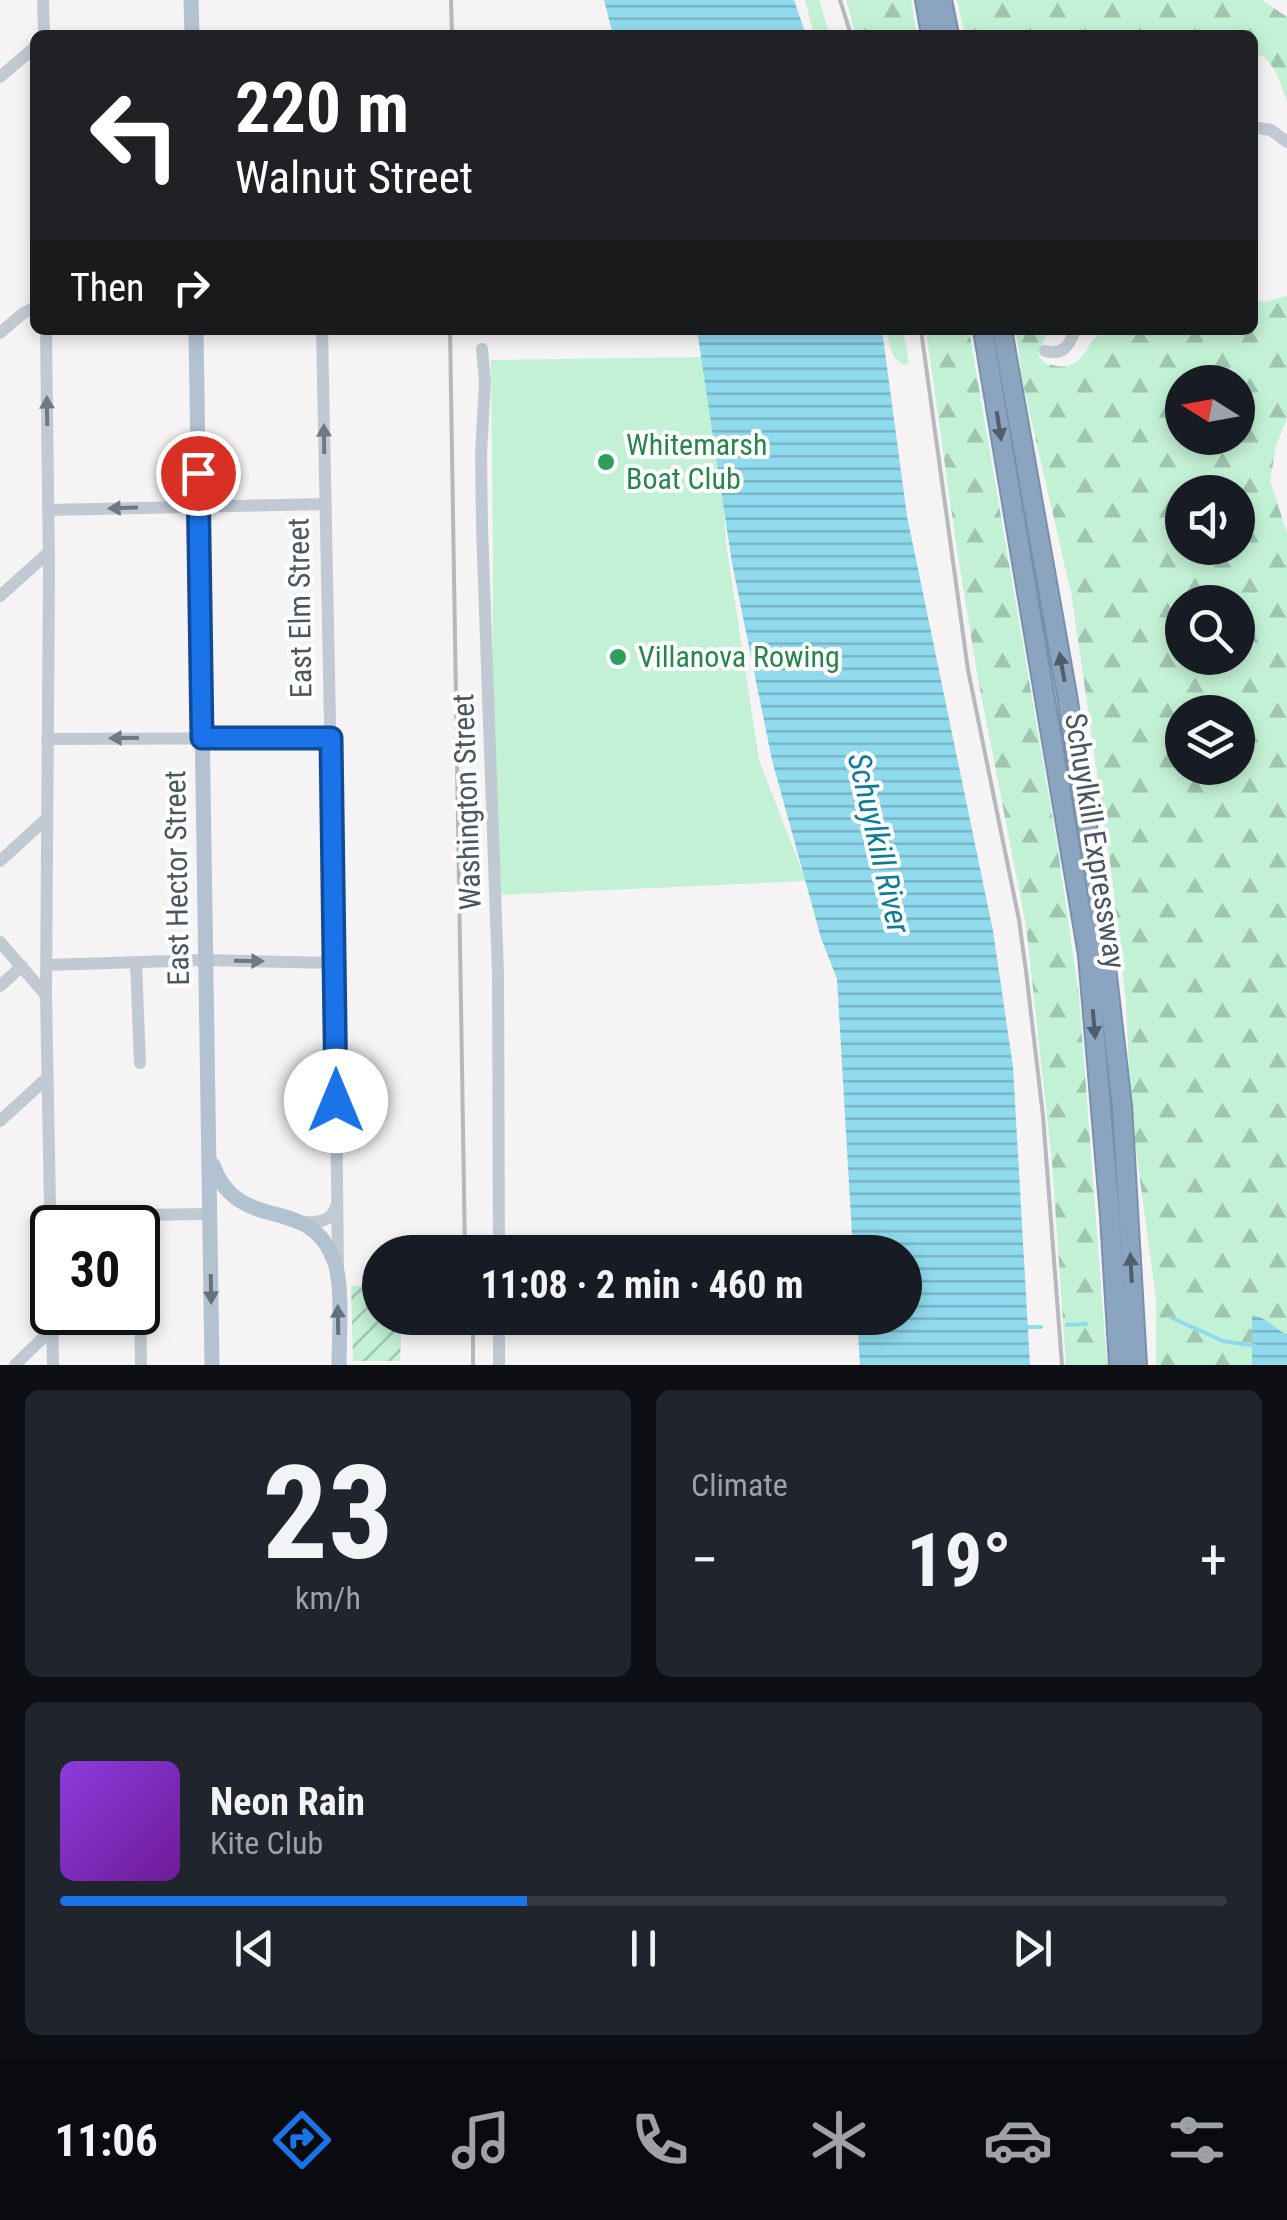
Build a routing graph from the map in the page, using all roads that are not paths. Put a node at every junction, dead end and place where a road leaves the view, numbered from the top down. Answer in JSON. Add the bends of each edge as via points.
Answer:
{"nodes":[{"id":1,"x":43,"y":0,"type":"edge"},
{"id":2,"x":191,"y":0,"type":"edge"},
{"id":3,"x":925,"y":0,"type":"edge"},
{"id":4,"x":942,"y":0,"type":"edge"},
{"id":5,"x":44,"y":30,"type":"edge"},
{"id":6,"x":192,"y":30,"type":"edge"},
{"id":7,"x":930,"y":30,"type":"edge"},
{"id":8,"x":948,"y":30,"type":"edge"},
{"id":9,"x":30,"y":51,"type":"edge"},
{"id":10,"x":0,"y":77,"type":"edge"},
{"id":11,"x":1258,"y":128,"type":"edge"},
{"id":12,"x":1287,"y":142,"type":"edge"},
{"id":13,"x":30,"y":310,"type":"edge"},
{"id":14,"x":0,"y":334,"type":"edge"},
{"id":15,"x":46,"y":335,"type":"edge"},
{"id":16,"x":196,"y":335,"type":"edge"},
{"id":17,"x":322,"y":335,"type":"edge"},
{"id":18,"x":984,"y":335,"type":"edge"},
{"id":19,"x":1003,"y":335,"type":"edge"},
{"id":20,"x":1073,"y":335,"type":"edge"},
{"id":21,"x":482,"y":349,"type":"dead end"},
{"id":22,"x":1045,"y":351,"type":"dead end"},
{"id":23,"x":326,"y":504,"type":"junction"},
{"id":24,"x":199,"y":505,"type":"junction"},
{"id":25,"x":48,"y":510,"type":"junction"},
{"id":26,"x":49,"y":552,"type":"junction"},
{"id":27,"x":0,"y":596,"type":"edge"},
{"id":28,"x":202,"y":738,"type":"junction"},
{"id":29,"x":331,"y":738,"type":"junction"},
{"id":30,"x":47,"y":739,"type":"junction"},
{"id":31,"x":46,"y":819,"type":"junction"},
{"id":32,"x":0,"y":861,"type":"edge"},
{"id":33,"x":0,"y":942,"type":"edge"},
{"id":34,"x":206,"y":960,"type":"junction"},
{"id":35,"x":136,"y":962,"type":"junction"},
{"id":36,"x":335,"y":963,"type":"junction"},
{"id":37,"x":46,"y":965,"type":"junction"},
{"id":38,"x":22,"y":966,"type":"junction"},
{"id":39,"x":0,"y":986,"type":"edge"},
{"id":40,"x":46,"y":996,"type":"junction"},
{"id":41,"x":140,"y":1064,"type":"dead end"},
{"id":42,"x":48,"y":1077,"type":"junction"},
{"id":43,"x":0,"y":1121,"type":"edge"},
{"id":44,"x":208,"y":1132,"type":"junction"},
{"id":45,"x":338,"y":1195,"type":"junction"},
{"id":46,"x":244,"y":1204,"type":"junction"},
{"id":47,"x":49,"y":1205,"type":"edge"},
{"id":48,"x":160,"y":1214,"type":"edge"},
{"id":49,"x":210,"y":1214,"type":"junction"},
{"id":50,"x":303,"y":1222,"type":"junction"},
{"id":51,"x":498,"y":1235,"type":"edge"},
{"id":52,"x":338,"y":1274,"type":"junction"},
{"id":53,"x":46,"y":1335,"type":"edge"},
{"id":54,"x":52,"y":1335,"type":"edge"},
{"id":55,"x":140,"y":1335,"type":"edge"},
{"id":56,"x":499,"y":1335,"type":"edge"},
{"id":57,"x":14,"y":1365,"type":"edge"},
{"id":58,"x":53,"y":1365,"type":"edge"},
{"id":59,"x":140,"y":1365,"type":"edge"},
{"id":60,"x":212,"y":1365,"type":"edge"},
{"id":61,"x":339,"y":1365,"type":"edge"},
{"id":62,"x":499,"y":1365,"type":"edge"},
{"id":63,"x":1119,"y":1365,"type":"edge"},
{"id":64,"x":1137,"y":1365,"type":"edge"}],
"edges":[{"from":1,"to":5,"type":"street"},
{"from":2,"to":6,"type":"main road"},
{"from":3,"to":7,"type":"highway"},
{"from":4,"to":8,"type":"highway"},
{"from":9,"to":10,"type":"street"},
{"from":11,"to":12,"type":"street"},
{"from":13,"to":14,"type":"street"},
{"from":25,"to":15,"type":"street","one_way":true},
{"from":16,"to":24,"type":"main road","name":"East Hector Street"},
{"from":23,"to":17,"type":"street","name":"East Elm Street","one_way":true},
{"from":18,"to":63,"type":"highway","name":"Schuylkill Expressway","one_way":true,"via":[[1088,955]]},
{"from":64,"to":19,"type":"highway","name":"Schuylkill Expressway","one_way":true,"via":[[1122,1106],[1098,898]]},
{"from":20,"to":22,"type":"street","via":[[1060,352]]},
{"from":21,"to":51,"type":"street","name":"Washington Street"},
{"from":23,"to":24,"type":"street"},
{"from":23,"to":29,"type":"street","name":"East Elm Street"},
{"from":24,"to":25,"type":"street","one_way":true},
{"from":24,"to":28,"type":"main road","name":"East Hector Street"},
{"from":25,"to":26,"type":"street"},
{"from":26,"to":27,"type":"street"},
{"from":26,"to":30,"type":"street"},
{"from":28,"to":29,"type":"street"},
{"from":28,"to":30,"type":"street","one_way":true},
{"from":28,"to":34,"type":"main road","name":"East Hector Street"},
{"from":29,"to":36,"type":"street","name":"East Elm Street"},
{"from":30,"to":31,"type":"street"},
{"from":31,"to":32,"type":"street"},
{"from":31,"to":37,"type":"street"},
{"from":33,"to":38,"type":"street"},
{"from":34,"to":35,"type":"street"},
{"from":34,"to":36,"type":"street","one_way":true},
{"from":34,"to":44,"type":"main road","name":"East Hector Street"},
{"from":35,"to":37,"type":"street"},
{"from":35,"to":41,"type":"street"},
{"from":36,"to":45,"type":"street","name":"East Elm Street"},
{"from":37,"to":40,"type":"street"},
{"from":38,"to":39,"type":"street"},
{"from":38,"to":40,"type":"street"},
{"from":40,"to":42,"type":"street"},
{"from":42,"to":43,"type":"street"},
{"from":42,"to":47,"type":"street"},
{"from":44,"to":46,"type":"main road","via":[[218,1178]]},
{"from":44,"to":49,"type":"main road","name":"East Hector Street"},
{"from":45,"to":50,"type":"street","via":[[331,1217]]},
{"from":45,"to":52,"type":"street","name":"East Elm Street"},
{"from":46,"to":49,"type":"main road","via":[[225,1203]]},
{"from":46,"to":50,"type":"main road"},
{"from":48,"to":49,"type":"street"},
{"from":49,"to":60,"type":"main road","name":"East Hector Street","one_way":true},
{"from":50,"to":52,"type":"main road","via":[[329,1249]]},
{"from":61,"to":52,"type":"main road","name":"East Elm Street","one_way":true},
{"from":53,"to":57,"type":"street"},
{"from":54,"to":58,"type":"street"},
{"from":55,"to":59,"type":"street"},
{"from":56,"to":62,"type":"street"}]}
